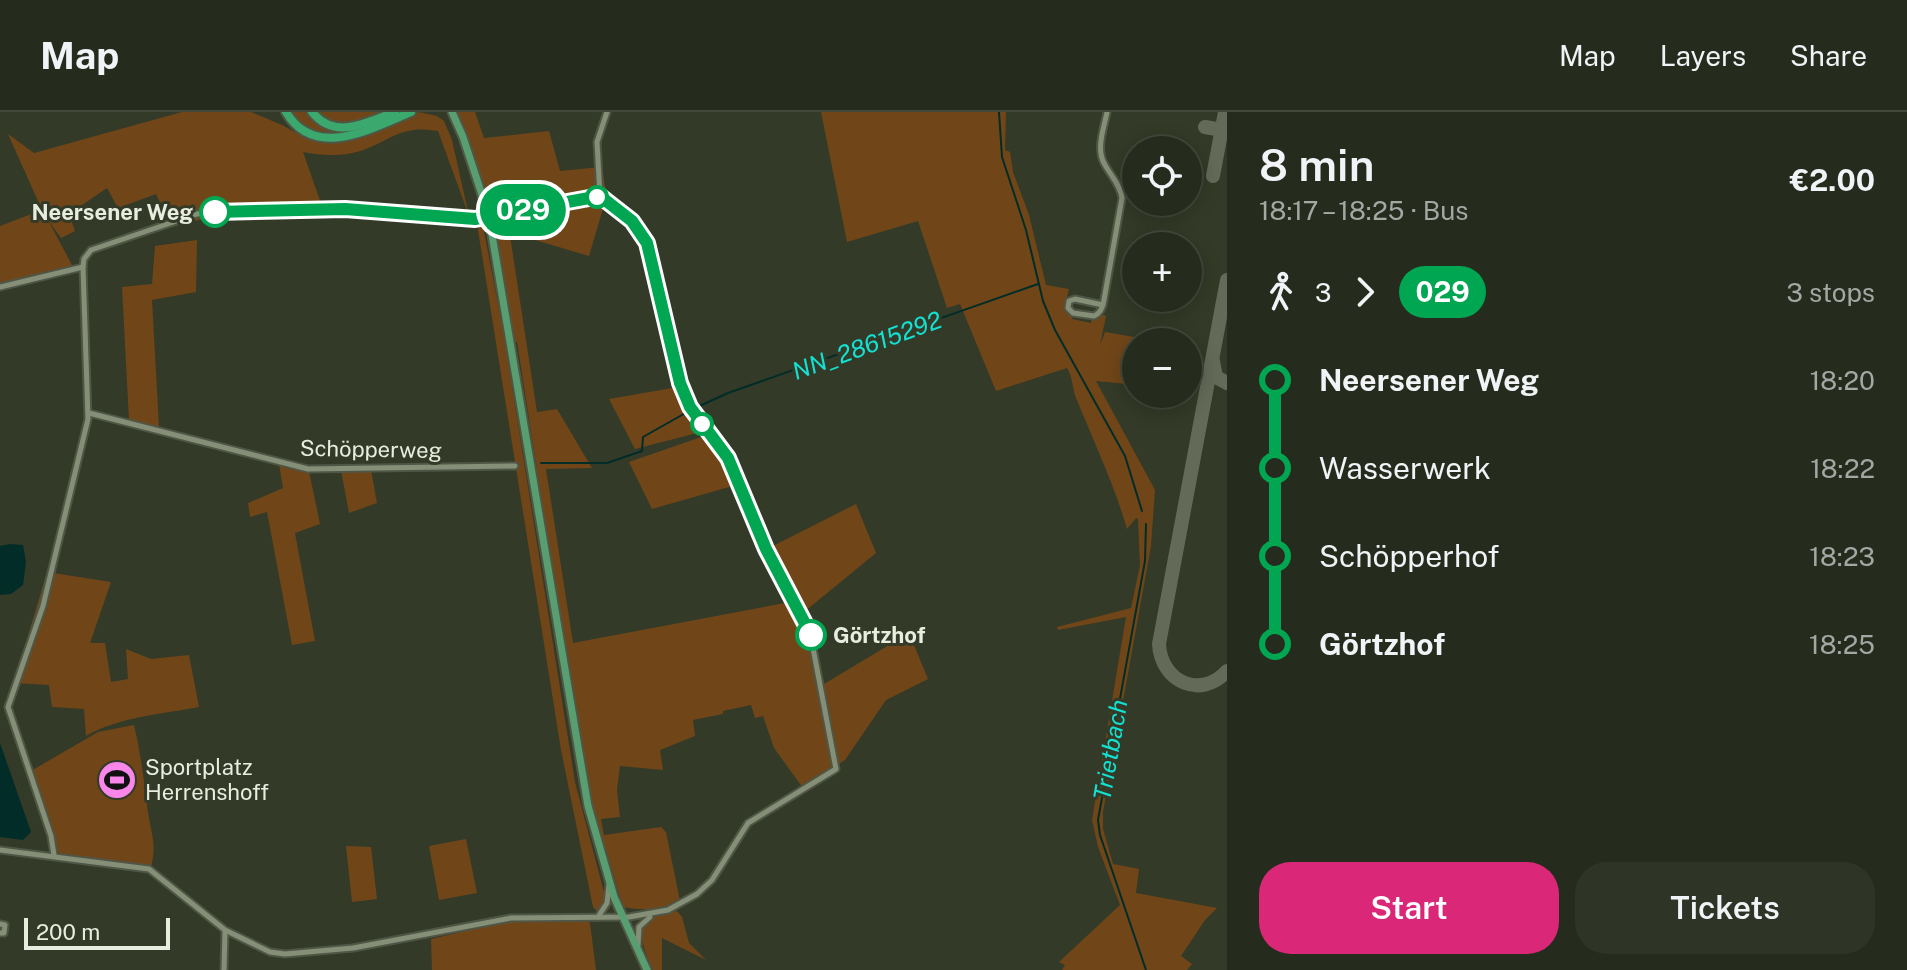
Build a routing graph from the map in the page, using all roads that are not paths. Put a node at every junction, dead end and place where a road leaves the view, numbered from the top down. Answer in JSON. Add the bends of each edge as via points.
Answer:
{"nodes":[{"id":1,"x":286,"y":112,"type":"edge"},
{"id":2,"x":312,"y":112,"type":"edge"},
{"id":3,"x":411,"y":112,"type":"edge"},
{"id":4,"x":443,"y":112,"type":"edge"},
{"id":5,"x":452,"y":112,"type":"edge"},
{"id":6,"x":607,"y":112,"type":"edge"},
{"id":7,"x":1107,"y":112,"type":"edge"},
{"id":8,"x":389,"y":113,"type":"edge"},
{"id":9,"x":460,"y":129,"type":"junction"},
{"id":10,"x":600,"y":196,"type":"junction"},
{"id":11,"x":83,"y":267,"type":"junction"},
{"id":12,"x":0,"y":287,"type":"edge"},
{"id":13,"x":1103,"y":305,"type":"junction"},
{"id":14,"x":89,"y":413,"type":"junction"},
{"id":15,"x":515,"y":466,"type":"dead end"},
{"id":16,"x":0,"y":850,"type":"edge"},
{"id":17,"x":54,"y":855,"type":"junction"},
{"id":18,"x":609,"y":880,"type":"junction"},
{"id":19,"x":655,"y":914,"type":"junction"},
{"id":20,"x":598,"y":917,"type":"junction"},
{"id":21,"x":622,"y":917,"type":"junction"},
{"id":22,"x":0,"y":924,"type":"edge"},
{"id":23,"x":225,"y":930,"type":"junction"},
{"id":24,"x":0,"y":933,"type":"edge"},
{"id":25,"x":645,"y":968,"type":"edge"},
{"id":26,"x":224,"y":970,"type":"edge"}],
"edges":[{"from":1,"to":3,"type":"highway","via":[[302,130],[330,139]]},
{"from":2,"to":8,"type":"highway","via":[[337,128]]},
{"from":4,"to":9,"type":"main road"},
{"from":5,"to":9,"type":"main road"},
{"from":6,"to":10,"type":"street","via":[[597,142]]},
{"from":7,"to":13,"type":"street","via":[[1101,156],[1122,198]]},
{"from":9,"to":18,"type":"main road","bridge":true,"via":[[491,229],[577,750]]},
{"from":10,"to":11,"type":"street","via":[[475,219],[345,209],[197,214],[91,250]]},
{"from":10,"to":19,"type":"street","via":[[632,221],[647,243],[690,407],[728,458],[766,549],[809,627],[836,769],[748,823],[712,880],[682,904]]},
{"from":11,"to":12,"type":"street"},
{"from":11,"to":14,"type":"street"},
{"from":13,"to":13,"type":"street","via":[[1094,316],[1068,308],[1074,299]]},
{"from":14,"to":15,"type":"street","name":"Schöpperweg","via":[[308,469]]},
{"from":14,"to":17,"type":"street","via":[[43,606],[8,707]]},
{"from":16,"to":17,"type":"street"},
{"from":17,"to":23,"type":"street","via":[[151,870]]},
{"from":18,"to":20,"type":"street","via":[[607,903]]},
{"from":18,"to":21,"type":"main road"},
{"from":19,"to":21,"type":"street"},
{"from":19,"to":25,"type":"street","via":[[638,929]]},
{"from":20,"to":21,"type":"street"},
{"from":20,"to":23,"type":"street","via":[[516,917],[380,945],[285,954],[261,949]]},
{"from":21,"to":25,"type":"main road"},
{"from":22,"to":24,"type":"street","via":[[5,925]]},
{"from":23,"to":26,"type":"street"}]}
